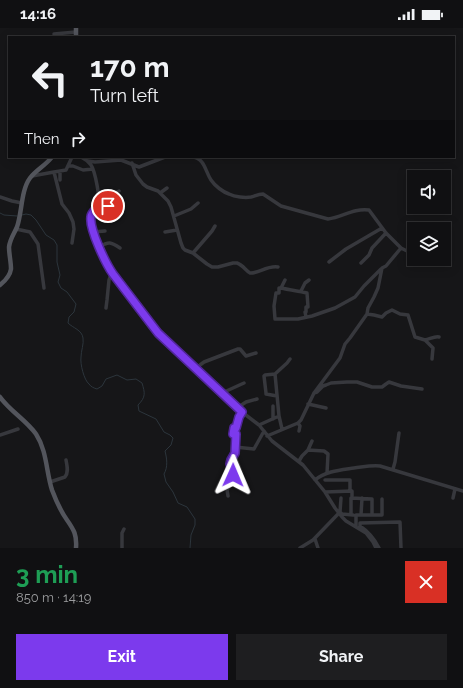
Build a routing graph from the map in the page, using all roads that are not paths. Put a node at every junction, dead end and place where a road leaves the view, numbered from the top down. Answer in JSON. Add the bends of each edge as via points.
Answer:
{"nodes":[{"id":1,"x":54,"y":34,"type":"dead end"},
{"id":2,"x":76,"y":34,"type":"edge"},
{"id":3,"x":51,"y":158,"type":"edge"},
{"id":4,"x":72,"y":158,"type":"edge"},
{"id":5,"x":83,"y":158,"type":"edge"},
{"id":6,"x":123,"y":158,"type":"edge"},
{"id":7,"x":162,"y":158,"type":"edge"},
{"id":8,"x":197,"y":158,"type":"edge"},
{"id":9,"x":88,"y":161,"type":"junction"},
{"id":10,"x":132,"y":164,"type":"junction"},
{"id":11,"x":68,"y":166,"type":"junction"},
{"id":12,"x":94,"y":169,"type":"junction"},
{"id":13,"x":60,"y":171,"type":"junction"},
{"id":14,"x":54,"y":172,"type":"junction"},
{"id":15,"x":32,"y":176,"type":"junction"},
{"id":16,"x":60,"y":180,"type":"dead end"},
{"id":17,"x":166,"y":188,"type":"dead end"},
{"id":18,"x":119,"y":191,"type":"dead end"},
{"id":19,"x":160,"y":193,"type":"junction"},
{"id":20,"x":0,"y":197,"type":"edge"},
{"id":21,"x":22,"y":203,"type":"junction"},
{"id":22,"x":198,"y":203,"type":"dead end"},
{"id":23,"x":97,"y":208,"type":"junction"},
{"id":24,"x":174,"y":216,"type":"junction"},
{"id":25,"x":215,"y":226,"type":"dead end"},
{"id":26,"x":382,"y":228,"type":"junction"},
{"id":27,"x":16,"y":229,"type":"junction"},
{"id":28,"x":177,"y":230,"type":"junction"},
{"id":29,"x":105,"y":231,"type":"dead end"},
{"id":30,"x":93,"y":232,"type":"junction"},
{"id":31,"x":165,"y":232,"type":"dead end"},
{"id":32,"x":386,"y":233,"type":"junction"},
{"id":33,"x":72,"y":243,"type":"dead end"},
{"id":34,"x":99,"y":247,"type":"junction"},
{"id":35,"x":120,"y":248,"type":"dead end"},
{"id":36,"x":401,"y":248,"type":"junction"},
{"id":37,"x":407,"y":251,"type":"edge"},
{"id":38,"x":193,"y":253,"type":"junction"},
{"id":39,"x":329,"y":262,"type":"dead end"},
{"id":40,"x":361,"y":263,"type":"dead end"},
{"id":41,"x":278,"y":267,"type":"dead end"},
{"id":42,"x":382,"y":268,"type":"junction"},
{"id":43,"x":113,"y":274,"type":"junction"},
{"id":44,"x":285,"y":280,"type":"dead end"},
{"id":45,"x":309,"y":280,"type":"dead end"},
{"id":46,"x":0,"y":285,"type":"edge"},
{"id":47,"x":44,"y":288,"type":"dead end"},
{"id":48,"x":281,"y":288,"type":"junction"},
{"id":49,"x":301,"y":291,"type":"junction"},
{"id":50,"x":106,"y":308,"type":"dead end"},
{"id":51,"x":367,"y":314,"type":"junction"},
{"id":52,"x":306,"y":317,"type":"junction"},
{"id":53,"x":440,"y":337,"type":"dead end"},
{"id":54,"x":425,"y":340,"type":"junction"},
{"id":55,"x":256,"y":353,"type":"dead end"},
{"id":56,"x":290,"y":359,"type":"dead end"},
{"id":57,"x":432,"y":359,"type":"dead end"},
{"id":58,"x":197,"y":369,"type":"junction"},
{"id":59,"x":275,"y":374,"type":"junction"},
{"id":60,"x":244,"y":383,"type":"dead end"},
{"id":61,"x":422,"y":389,"type":"dead end"},
{"id":62,"x":314,"y":392,"type":"junction"},
{"id":63,"x":222,"y":393,"type":"junction"},
{"id":64,"x":277,"y":396,"type":"junction"},
{"id":65,"x":257,"y":399,"type":"dead end"},
{"id":66,"x":1,"y":401,"type":"edge"},
{"id":67,"x":308,"y":404,"type":"junction"},
{"id":68,"x":273,"y":406,"type":"dead end"},
{"id":69,"x":237,"y":408,"type":"junction"},
{"id":70,"x":326,"y":408,"type":"dead end"},
{"id":71,"x":242,"y":412,"type":"junction"},
{"id":72,"x":279,"y":416,"type":"junction"},
{"id":73,"x":273,"y":418,"type":"junction"},
{"id":74,"x":298,"y":424,"type":"junction"},
{"id":75,"x":258,"y":425,"type":"junction"},
{"id":76,"x":18,"y":428,"type":"dead end"},
{"id":77,"x":282,"y":429,"type":"junction"},
{"id":78,"x":264,"y":431,"type":"junction"},
{"id":79,"x":299,"y":431,"type":"dead end"},
{"id":80,"x":399,"y":433,"type":"dead end"},
{"id":81,"x":0,"y":435,"type":"edge"},
{"id":82,"x":267,"y":436,"type":"junction"},
{"id":83,"x":312,"y":441,"type":"dead end"},
{"id":84,"x":235,"y":447,"type":"junction"},
{"id":85,"x":330,"y":449,"type":"dead end"},
{"id":86,"x":308,"y":450,"type":"junction"},
{"id":87,"x":328,"y":454,"type":"junction"},
{"id":88,"x":66,"y":460,"type":"dead end"},
{"id":89,"x":299,"y":461,"type":"junction"},
{"id":90,"x":393,"y":469,"type":"junction"},
{"id":91,"x":327,"y":473,"type":"junction"},
{"id":92,"x":315,"y":480,"type":"junction"},
{"id":93,"x":325,"y":480,"type":"dead end"},
{"id":94,"x":50,"y":482,"type":"junction"},
{"id":95,"x":455,"y":489,"type":"junction"},
{"id":96,"x":350,"y":491,"type":"junction"},
{"id":97,"x":463,"y":491,"type":"edge"},
{"id":98,"x":325,"y":492,"type":"junction"},
{"id":99,"x":228,"y":496,"type":"dead end"},
{"id":100,"x":352,"y":496,"type":"dead end"},
{"id":101,"x":341,"y":498,"type":"dead end"},
{"id":102,"x":362,"y":498,"type":"junction"},
{"id":103,"x":453,"y":498,"type":"dead end"},
{"id":104,"x":382,"y":499,"type":"dead end"},
{"id":105,"x":339,"y":514,"type":"junction"},
{"id":106,"x":351,"y":515,"type":"junction"},
{"id":107,"x":356,"y":515,"type":"junction"},
{"id":108,"x":361,"y":515,"type":"junction"},
{"id":109,"x":372,"y":515,"type":"junction"},
{"id":110,"x":359,"y":527,"type":"junction"},
{"id":111,"x":124,"y":529,"type":"dead end"},
{"id":112,"x":315,"y":539,"type":"junction"},
{"id":113,"x":305,"y":547,"type":"edge"},
{"id":114,"x":77,"y":548,"type":"edge"},
{"id":115,"x":122,"y":548,"type":"edge"},
{"id":116,"x":300,"y":548,"type":"edge"},
{"id":117,"x":318,"y":548,"type":"edge"},
{"id":118,"x":378,"y":548,"type":"edge"},
{"id":119,"x":401,"y":548,"type":"edge"}],
"edges":[{"from":1,"to":2,"type":"street"},
{"from":3,"to":15,"type":"main road"},
{"from":4,"to":11,"type":"street"},
{"from":5,"to":9,"type":"street"},
{"from":6,"to":9,"type":"street"},
{"from":6,"to":10,"type":"street"},
{"from":7,"to":10,"type":"street","via":[[140,167]]},
{"from":8,"to":26,"type":"street","via":[[202,162],[213,183],[229,194],[248,197],[263,194],[281,206],[328,219],[355,210],[369,210]]},
{"from":9,"to":12,"type":"street"},
{"from":10,"to":19,"type":"street","via":[[143,184]]},
{"from":11,"to":12,"type":"street","via":[[82,170]]},
{"from":11,"to":13,"type":"street","via":[[66,170]]},
{"from":12,"to":23,"type":"street","via":[[99,200]]},
{"from":13,"to":14,"type":"street"},
{"from":13,"to":16,"type":"street"},
{"from":14,"to":15,"type":"street"},
{"from":14,"to":33,"type":"street","via":[[62,204],[70,213],[73,222]]},
{"from":15,"to":21,"type":"main road","via":[[27,183]]},
{"from":17,"to":19,"type":"street"},
{"from":18,"to":23,"type":"street","via":[[107,196],[108,206]]},
{"from":19,"to":24,"type":"street","via":[[170,204]]},
{"from":20,"to":21,"type":"street"},
{"from":21,"to":27,"type":"main road"},
{"from":22,"to":24,"type":"street"},
{"from":23,"to":30,"type":"street","via":[[90,218]]},
{"from":24,"to":28,"type":"street"},
{"from":25,"to":38,"type":"street"},
{"from":26,"to":32,"type":"street"},
{"from":26,"to":39,"type":"street"},
{"from":27,"to":46,"type":"main road","via":[[9,247],[12,269]]},
{"from":27,"to":47,"type":"street","via":[[30,232],[38,244]]},
{"from":28,"to":31,"type":"street"},
{"from":28,"to":38,"type":"street","via":[[183,248]]},
{"from":29,"to":30,"type":"street"},
{"from":30,"to":34,"type":"street"},
{"from":32,"to":36,"type":"street"},
{"from":32,"to":40,"type":"street"},
{"from":34,"to":35,"type":"street","via":[[108,243]]},
{"from":34,"to":43,"type":"street"},
{"from":36,"to":37,"type":"street"},
{"from":36,"to":42,"type":"street"},
{"from":38,"to":41,"type":"street","via":[[215,268],[238,263],[252,273]]},
{"from":42,"to":51,"type":"street","via":[[378,288]]},
{"from":42,"to":52,"type":"street","via":[[351,300]]},
{"from":43,"to":50,"type":"street","via":[[109,280]]},
{"from":43,"to":58,"type":"street","via":[[158,333]]},
{"from":44,"to":48,"type":"street"},
{"from":45,"to":49,"type":"street"},
{"from":48,"to":49,"type":"street"},
{"from":48,"to":52,"type":"street","via":[[279,293],[276,293],[274,302],[275,319]]},
{"from":49,"to":52,"type":"street","via":[[307,293]]},
{"from":51,"to":54,"type":"street","via":[[382,317],[392,310],[408,315],[415,337]]},
{"from":51,"to":62,"type":"street","via":[[345,344],[340,358]]},
{"from":53,"to":54,"type":"street"},
{"from":54,"to":57,"type":"street","via":[[433,348]]},
{"from":55,"to":58,"type":"street","via":[[246,356],[238,349],[204,362]]},
{"from":56,"to":59,"type":"street"},
{"from":58,"to":63,"type":"street"},
{"from":59,"to":64,"type":"street"},
{"from":59,"to":64,"type":"street","via":[[264,376],[265,392]]},
{"from":60,"to":63,"type":"street"},
{"from":61,"to":62,"type":"street","via":[[389,382],[382,387],[372,388],[357,382],[347,382],[332,383]]},
{"from":62,"to":67,"type":"street"},
{"from":63,"to":69,"type":"street"},
{"from":64,"to":72,"type":"street"},
{"from":65,"to":69,"type":"street"},
{"from":66,"to":94,"type":"main road","via":[[30,427],[40,440]]},
{"from":67,"to":70,"type":"street"},
{"from":67,"to":74,"type":"street"},
{"from":68,"to":73,"type":"street"},
{"from":69,"to":71,"type":"street"},
{"from":71,"to":75,"type":"street"},
{"from":71,"to":84,"type":"street","via":[[234,428]]},
{"from":72,"to":73,"type":"street"},
{"from":72,"to":77,"type":"street"},
{"from":73,"to":75,"type":"street"},
{"from":74,"to":77,"type":"street"},
{"from":74,"to":79,"type":"street"},
{"from":75,"to":78,"type":"street"},
{"from":76,"to":81,"type":"street"},
{"from":77,"to":82,"type":"street"},
{"from":78,"to":82,"type":"street"},
{"from":78,"to":84,"type":"street","via":[[254,449]]},
{"from":80,"to":90,"type":"street"},
{"from":82,"to":89,"type":"street"},
{"from":83,"to":86,"type":"street"},
{"from":84,"to":99,"type":"street","via":[[230,462],[233,475],[227,490]]},
{"from":85,"to":87,"type":"street"},
{"from":86,"to":87,"type":"street"},
{"from":86,"to":89,"type":"street"},
{"from":87,"to":91,"type":"street"},
{"from":88,"to":94,"type":"street","via":[[68,472],[65,477]]},
{"from":89,"to":92,"type":"street"},
{"from":90,"to":91,"type":"street","via":[[371,466]]},
{"from":90,"to":95,"type":"street"},
{"from":91,"to":92,"type":"street"},
{"from":92,"to":98,"type":"street"},
{"from":93,"to":96,"type":"street","via":[[350,480]]},
{"from":94,"to":114,"type":"main road","via":[[52,491],[77,538]]},
{"from":95,"to":97,"type":"street"},
{"from":95,"to":103,"type":"street"},
{"from":96,"to":98,"type":"street"},
{"from":96,"to":100,"type":"street"},
{"from":98,"to":105,"type":"street"},
{"from":101,"to":106,"type":"street","via":[[340,512]]},
{"from":102,"to":106,"type":"street","via":[[351,498]]},
{"from":102,"to":108,"type":"street"},
{"from":102,"to":109,"type":"street","via":[[372,499]]},
{"from":104,"to":109,"type":"street","via":[[382,515]]},
{"from":105,"to":110,"type":"street","via":[[346,521]]},
{"from":105,"to":112,"type":"street"},
{"from":106,"to":107,"type":"street"},
{"from":107,"to":108,"type":"street"},
{"from":107,"to":110,"type":"street"},
{"from":108,"to":109,"type":"street"},
{"from":110,"to":118,"type":"street"},
{"from":110,"to":119,"type":"street","via":[[360,522],[400,522]]},
{"from":111,"to":115,"type":"street"},
{"from":112,"to":113,"type":"street"},
{"from":112,"to":117,"type":"street"},
{"from":113,"to":116,"type":"street"}]}
